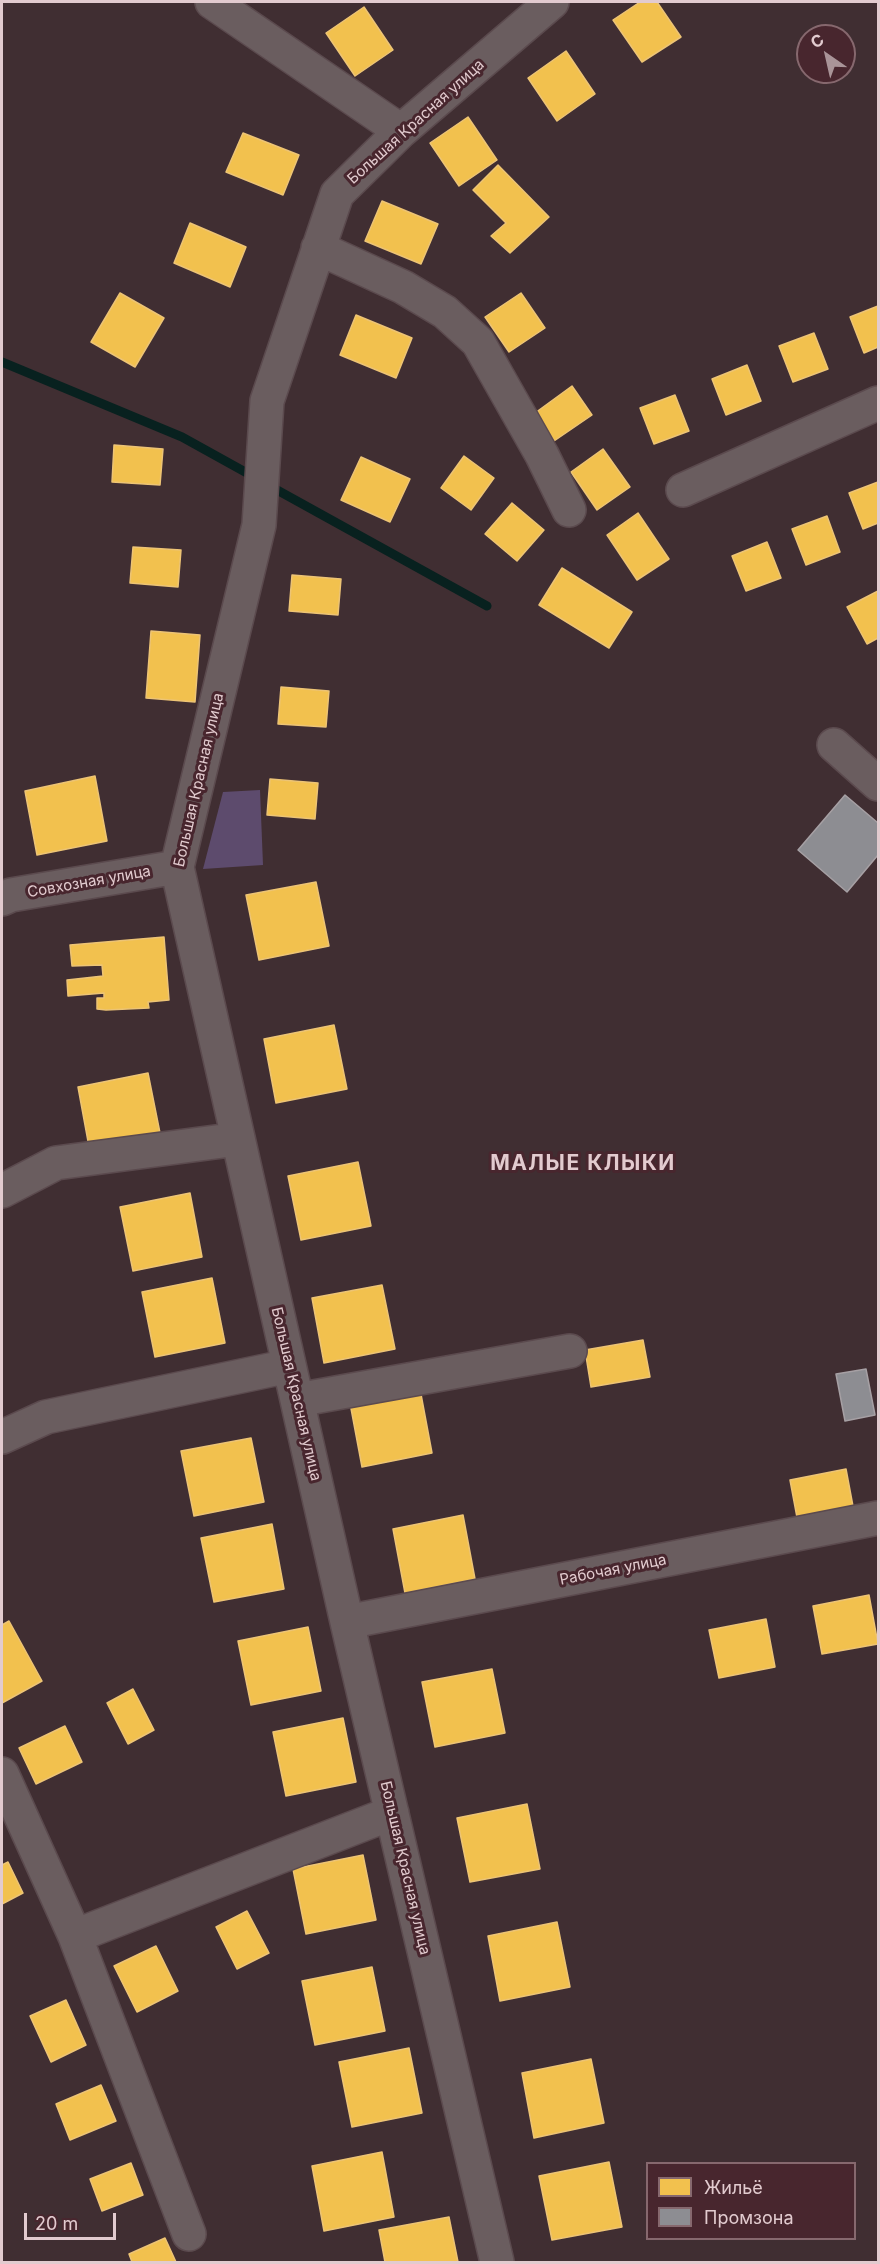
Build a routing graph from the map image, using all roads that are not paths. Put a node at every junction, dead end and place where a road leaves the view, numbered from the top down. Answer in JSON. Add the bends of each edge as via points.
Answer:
{"nodes":[{"id":1,"x":212,"y":2,"type":"edge"},
{"id":2,"x":552,"y":2,"type":"edge"},
{"id":3,"x":401,"y":131,"type":"junction"},
{"id":4,"x":318,"y":248,"type":"junction"},
{"id":5,"x":879,"y":403,"type":"edge"},
{"id":6,"x":683,"y":490,"type":"dead end"},
{"id":7,"x":569,"y":510,"type":"dead end"},
{"id":8,"x":834,"y":745,"type":"dead end"},
{"id":9,"x":879,"y":784,"type":"edge"},
{"id":10,"x":177,"y":867,"type":"junction"},
{"id":11,"x":2,"y":899,"type":"edge"},
{"id":12,"x":238,"y":1139,"type":"junction"},
{"id":13,"x":2,"y":1191,"type":"edge"},
{"id":14,"x":570,"y":1351,"type":"dead end"},
{"id":15,"x":289,"y":1366,"type":"junction"},
{"id":16,"x":297,"y":1400,"type":"junction"},
{"id":17,"x":2,"y":1437,"type":"edge"},
{"id":18,"x":879,"y":1518,"type":"edge"},
{"id":19,"x":347,"y":1622,"type":"junction"},
{"id":20,"x":2,"y":1774,"type":"edge"},
{"id":21,"x":392,"y":1813,"type":"junction"},
{"id":22,"x":75,"y":1936,"type":"junction"},
{"id":23,"x":189,"y":2234,"type":"dead end"},
{"id":24,"x":497,"y":2262,"type":"edge"}],
"edges":[{"from":1,"to":3,"type":"street"},
{"from":2,"to":3,"type":"street","name":"Большая Красная улица"},
{"from":3,"to":4,"type":"street","name":"Большая Красная улица","via":[[337,194]]},
{"from":4,"to":7,"type":"street","via":[[403,287],[445,312],[478,342]]},
{"from":4,"to":10,"type":"street","name":"Большая Красная улица","via":[[267,401],[259,525]]},
{"from":5,"to":6,"type":"street"},
{"from":8,"to":9,"type":"street"},
{"from":10,"to":11,"type":"street","name":"Совхозная улица"},
{"from":10,"to":12,"type":"street","name":"Большая Красная улица"},
{"from":12,"to":13,"type":"street","via":[[56,1163]]},
{"from":12,"to":15,"type":"street","name":"Большая Красная улица"},
{"from":14,"to":16,"type":"street"},
{"from":15,"to":16,"type":"street","name":"Большая Красная улица"},
{"from":15,"to":17,"type":"street","via":[[46,1416]]},
{"from":16,"to":19,"type":"street","name":"Большая Красная улица"},
{"from":18,"to":19,"type":"street","name":"Рабочая улица"},
{"from":19,"to":21,"type":"street","name":"Большая Красная улица"},
{"from":20,"to":22,"type":"street"},
{"from":21,"to":22,"type":"street"},
{"from":21,"to":24,"type":"street","name":"Большая Красная улица"},
{"from":22,"to":23,"type":"street"}]}
